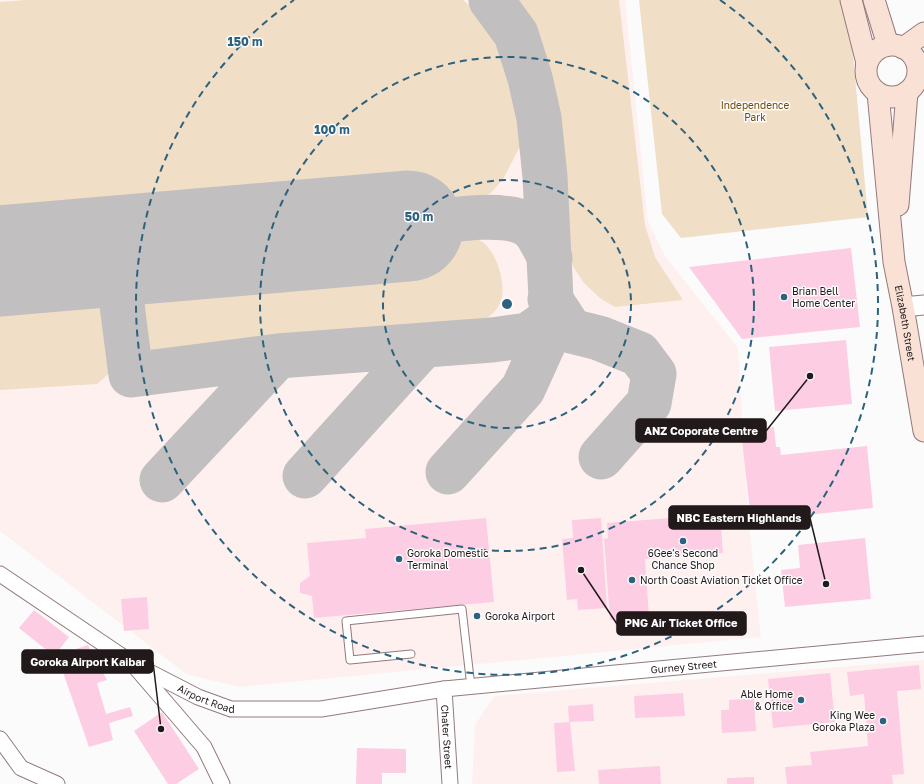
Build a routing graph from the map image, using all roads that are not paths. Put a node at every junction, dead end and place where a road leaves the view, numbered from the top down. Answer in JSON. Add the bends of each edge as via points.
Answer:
{"nodes":[{"id":1,"x":851,"y":0,"type":"edge"},
{"id":2,"x":874,"y":0,"type":"edge"},
{"id":3,"x":924,"y":33,"type":"edge"},
{"id":4,"x":895,"y":46,"type":"junction"},
{"id":5,"x":867,"y":63,"type":"junction"},
{"id":6,"x":921,"y":66,"type":"edge"},
{"id":7,"x":907,"y":92,"type":"junction"},
{"id":8,"x":878,"y":93,"type":"junction"},
{"id":9,"x":894,"y":262,"type":"junction"},
{"id":10,"x":924,"y":305,"type":"edge"},
{"id":11,"x":904,"y":307,"type":"junction"},
{"id":12,"x":924,"y":431,"type":"edge"},
{"id":13,"x":0,"y":574,"type":"edge"},
{"id":14,"x":924,"y":644,"type":"edge"},
{"id":15,"x":411,"y":654,"type":"dead end"},
{"id":16,"x":132,"y":663,"type":"junction"},
{"id":17,"x":471,"y":687,"type":"junction"},
{"id":18,"x":444,"y":689,"type":"junction"},
{"id":19,"x":0,"y":739,"type":"edge"},
{"id":20,"x":57,"y":784,"type":"edge"},
{"id":21,"x":222,"y":784,"type":"edge"},
{"id":22,"x":450,"y":784,"type":"edge"}],
"edges":[{"from":1,"to":5,"type":"main road"},
{"from":2,"to":4,"type":"main road"},
{"from":3,"to":4,"type":"main road"},
{"from":4,"to":5,"type":"main road","via":[[875,51]]},
{"from":4,"to":6,"type":"main road","via":[[913,56]]},
{"from":5,"to":8,"type":"main road","via":[[867,80]]},
{"from":6,"to":7,"type":"main road","via":[[913,86]]},
{"from":7,"to":8,"type":"main road","via":[[898,97],[887,97]]},
{"from":7,"to":9,"type":"main road","name":"Elizabeth Street"},
{"from":8,"to":9,"type":"main road","name":"Elizabeth Street"},
{"from":9,"to":11,"type":"main road","name":"Elizabeth Street"},
{"from":10,"to":11,"type":"street"},
{"from":11,"to":12,"type":"main road","name":"Elizabeth Street"},
{"from":13,"to":16,"type":"street","name":"Airport Road"},
{"from":14,"to":17,"type":"street","name":"Gurney Street"},
{"from":15,"to":17,"type":"lane","via":[[350,660],[346,621],[462,609]]},
{"from":16,"to":18,"type":"street","name":"Airport Road","via":[[198,697],[231,709],[321,709]]},
{"from":16,"to":21,"type":"street","via":[[204,747]]},
{"from":17,"to":18,"type":"street","name":"Gurney Street"},
{"from":18,"to":22,"type":"street","name":"Chater Street"},
{"from":19,"to":20,"type":"street","via":[[21,768]]}]}
